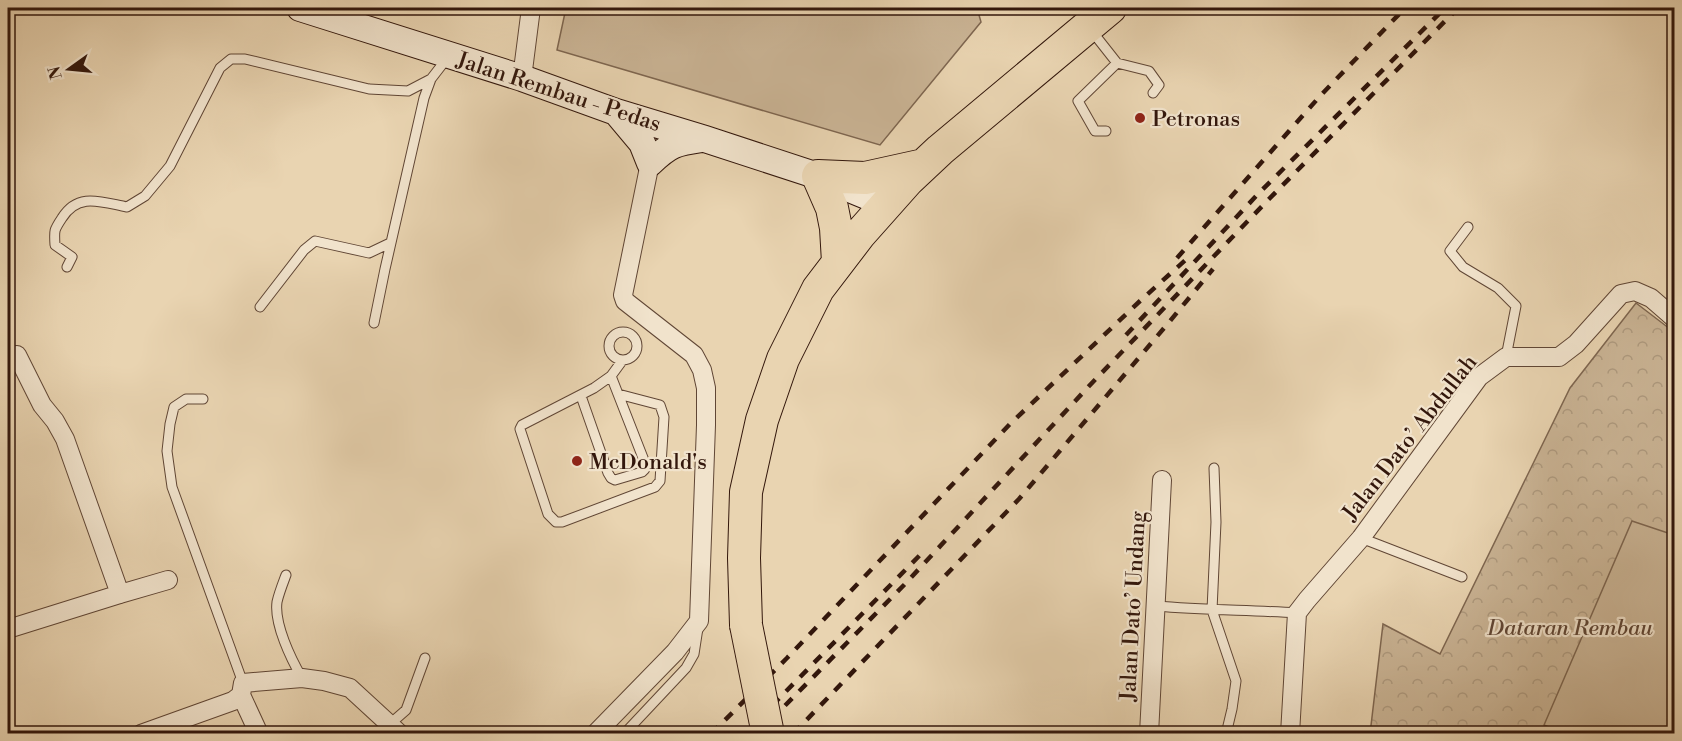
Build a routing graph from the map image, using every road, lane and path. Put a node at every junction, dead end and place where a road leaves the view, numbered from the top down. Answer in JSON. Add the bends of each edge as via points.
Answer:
{"nodes":[{"id":1,"x":531,"y":8,"type":"edge"},
{"id":2,"x":310,"y":9,"type":"edge"},
{"id":3,"x":1099,"y":17,"type":"edge"},
{"id":4,"x":449,"y":55,"type":"junction"},
{"id":5,"x":1118,"y":63,"type":"junction"},
{"id":6,"x":522,"y":78,"type":"junction"},
{"id":7,"x":431,"y":79,"type":"junction"},
{"id":8,"x":1153,"y":93,"type":"dead end"},
{"id":9,"x":616,"y":112,"type":"junction"},
{"id":10,"x":656,"y":124,"type":"junction"},
{"id":11,"x":1106,"y":131,"type":"dead end"},
{"id":12,"x":705,"y":139,"type":"junction"},
{"id":13,"x":650,"y":163,"type":"junction"},
{"id":14,"x":924,"y":165,"type":"junction"},
{"id":15,"x":818,"y":176,"type":"junction"},
{"id":16,"x":886,"y":204,"type":"junction"},
{"id":17,"x":1468,"y":227,"type":"dead end"},
{"id":18,"x":390,"y":243,"type":"junction"},
{"id":19,"x":838,"y":262,"type":"junction"},
{"id":20,"x":68,"y":267,"type":"dead end"},
{"id":21,"x":260,"y":307,"type":"dead end"},
{"id":22,"x":1674,"y":318,"type":"edge"},
{"id":23,"x":633,"y":322,"type":"junction"},
{"id":24,"x":374,"y":323,"type":"dead end"},
{"id":25,"x":17,"y":355,"type":"dead end"},
{"id":26,"x":1506,"y":357,"type":"junction"},
{"id":27,"x":622,"y":361,"type":"junction"},
{"id":28,"x":611,"y":376,"type":"junction"},
{"id":29,"x":618,"y":394,"type":"junction"},
{"id":30,"x":581,"y":396,"type":"junction"},
{"id":31,"x":203,"y":399,"type":"dead end"},
{"id":32,"x":1214,"y":468,"type":"dead end"},
{"id":33,"x":1162,"y":480,"type":"dead end"},
{"id":34,"x":1361,"y":538,"type":"junction"},
{"id":35,"x":286,"y":575,"type":"dead end"},
{"id":36,"x":1462,"y":577,"type":"dead end"},
{"id":37,"x":168,"y":580,"type":"dead end"},
{"id":38,"x":120,"y":594,"type":"junction"},
{"id":39,"x":1156,"y":606,"type":"junction"},
{"id":40,"x":1212,"y":610,"type":"junction"},
{"id":41,"x":1298,"y":613,"type":"junction"},
{"id":42,"x":699,"y":621,"type":"junction"},
{"id":43,"x":8,"y":629,"type":"edge"},
{"id":44,"x":425,"y":658,"type":"dead end"},
{"id":45,"x":302,"y":678,"type":"junction"},
{"id":46,"x":242,"y":689,"type":"junction"},
{"id":47,"x":395,"y":729,"type":"edge"},
{"id":48,"x":141,"y":734,"type":"edge"},
{"id":49,"x":259,"y":734,"type":"edge"},
{"id":50,"x":595,"y":734,"type":"edge"},
{"id":51,"x":624,"y":734,"type":"edge"},
{"id":52,"x":768,"y":734,"type":"edge"},
{"id":53,"x":1149,"y":734,"type":"edge"},
{"id":54,"x":1226,"y":734,"type":"edge"},
{"id":55,"x":1290,"y":734,"type":"edge"}],
"edges":[{"from":1,"to":6,"type":"street"},
{"from":2,"to":4,"type":"main road","name":"Jalan Rembau - Pedas"},
{"from":3,"to":5,"type":"lane"},
{"from":3,"to":14,"type":"highway"},
{"from":4,"to":6,"type":"main road","name":"Jalan Rembau - Pedas"},
{"from":4,"to":7,"type":"lane"},
{"from":5,"to":8,"type":"lane","via":[[1149,70],[1159,85]]},
{"from":5,"to":11,"type":"lane","via":[[1078,101],[1095,131]]},
{"from":6,"to":9,"type":"main road","name":"Jalan Rembau - Pedas"},
{"from":7,"to":18,"type":"lane"},
{"from":7,"to":20,"type":"lane","via":[[408,91],[369,89],[231,59],[220,68],[170,166],[145,196],[127,207],[81,201],[66,211],[54,231],[55,245],[72,257]]},
{"from":9,"to":10,"type":"main road","name":"Jalan Rembau - Pedas"},
{"from":9,"to":13,"type":"main road","via":[[642,143]]},
{"from":10,"to":12,"type":"main road","name":"Jalan Rembau - Pedas"},
{"from":10,"to":13,"type":"street"},
{"from":12,"to":13,"type":"main road","via":[[678,142]]},
{"from":12,"to":15,"type":"main road","name":"Jalan Rembau - Pedas"},
{"from":13,"to":23,"type":"street","via":[[624,289]]},
{"from":14,"to":15,"type":"highway","via":[[865,178]]},
{"from":14,"to":16,"type":"highway"},
{"from":15,"to":16,"type":"main road","name":"Jalan Rembau - Pedas"},
{"from":15,"to":19,"type":"highway","via":[[832,208]]},
{"from":16,"to":19,"type":"highway"},
{"from":17,"to":26,"type":"lane","via":[[1450,251],[1463,267],[1498,288],[1516,306]]},
{"from":18,"to":21,"type":"lane","via":[[369,252],[315,241]]},
{"from":18,"to":24,"type":"lane"},
{"from":19,"to":52,"type":"highway","bridge":true,"via":[[818,290],[783,359],[762,420],[746,492],[746,625]]},
{"from":22,"to":26,"type":"street","name":"Jalan Dato’ Abdullah","via":[[1651,298],[1635,291],[1621,294],[1559,357]]},
{"from":23,"to":27,"type":"lane","via":[[636,352]]},
{"from":23,"to":27,"type":"lane","via":[[614,336],[609,346]]},
{"from":23,"to":42,"type":"street","via":[[694,355],[706,388]]},
{"from":25,"to":38,"type":"street","via":[[42,405],[65,439]]},
{"from":26,"to":34,"type":"street","name":"Jalan Dato’ Abdullah","via":[[1479,377]]},
{"from":27,"to":28,"type":"lane"},
{"from":28,"to":29,"type":"lane"},
{"from":28,"to":30,"type":"lane"},
{"from":29,"to":30,"type":"lane","via":[[645,469],[615,480],[608,473]]},
{"from":29,"to":30,"type":"lane","via":[[660,405],[663,411],[660,481],[655,487],[556,522],[549,514],[520,429]]},
{"from":31,"to":46,"type":"lane","via":[[186,399],[174,407],[167,451],[172,487]]},
{"from":32,"to":40,"type":"lane"},
{"from":33,"to":39,"type":"street","name":"Jalan Dato’ Undang"},
{"from":34,"to":36,"type":"lane"},
{"from":34,"to":41,"type":"street","name":"Jalan Dato’ Abdullah"},
{"from":35,"to":45,"type":"lane","via":[[277,603],[280,627]]},
{"from":37,"to":38,"type":"street"},
{"from":38,"to":43,"type":"street"},
{"from":39,"to":40,"type":"lane"},
{"from":39,"to":53,"type":"street","name":"Jalan Dato’ Undang"},
{"from":40,"to":41,"type":"lane"},
{"from":40,"to":54,"type":"lane","via":[[1236,681]]},
{"from":41,"to":55,"type":"street"},
{"from":42,"to":50,"type":"street","via":[[675,652]]},
{"from":42,"to":51,"type":"lane","via":[[694,654],[686,668]]},
{"from":44,"to":47,"type":"lane"},
{"from":45,"to":46,"type":"street"},
{"from":45,"to":47,"type":"street","via":[[350,688]]},
{"from":46,"to":48,"type":"street","via":[[233,701]]},
{"from":46,"to":49,"type":"street"}]}
